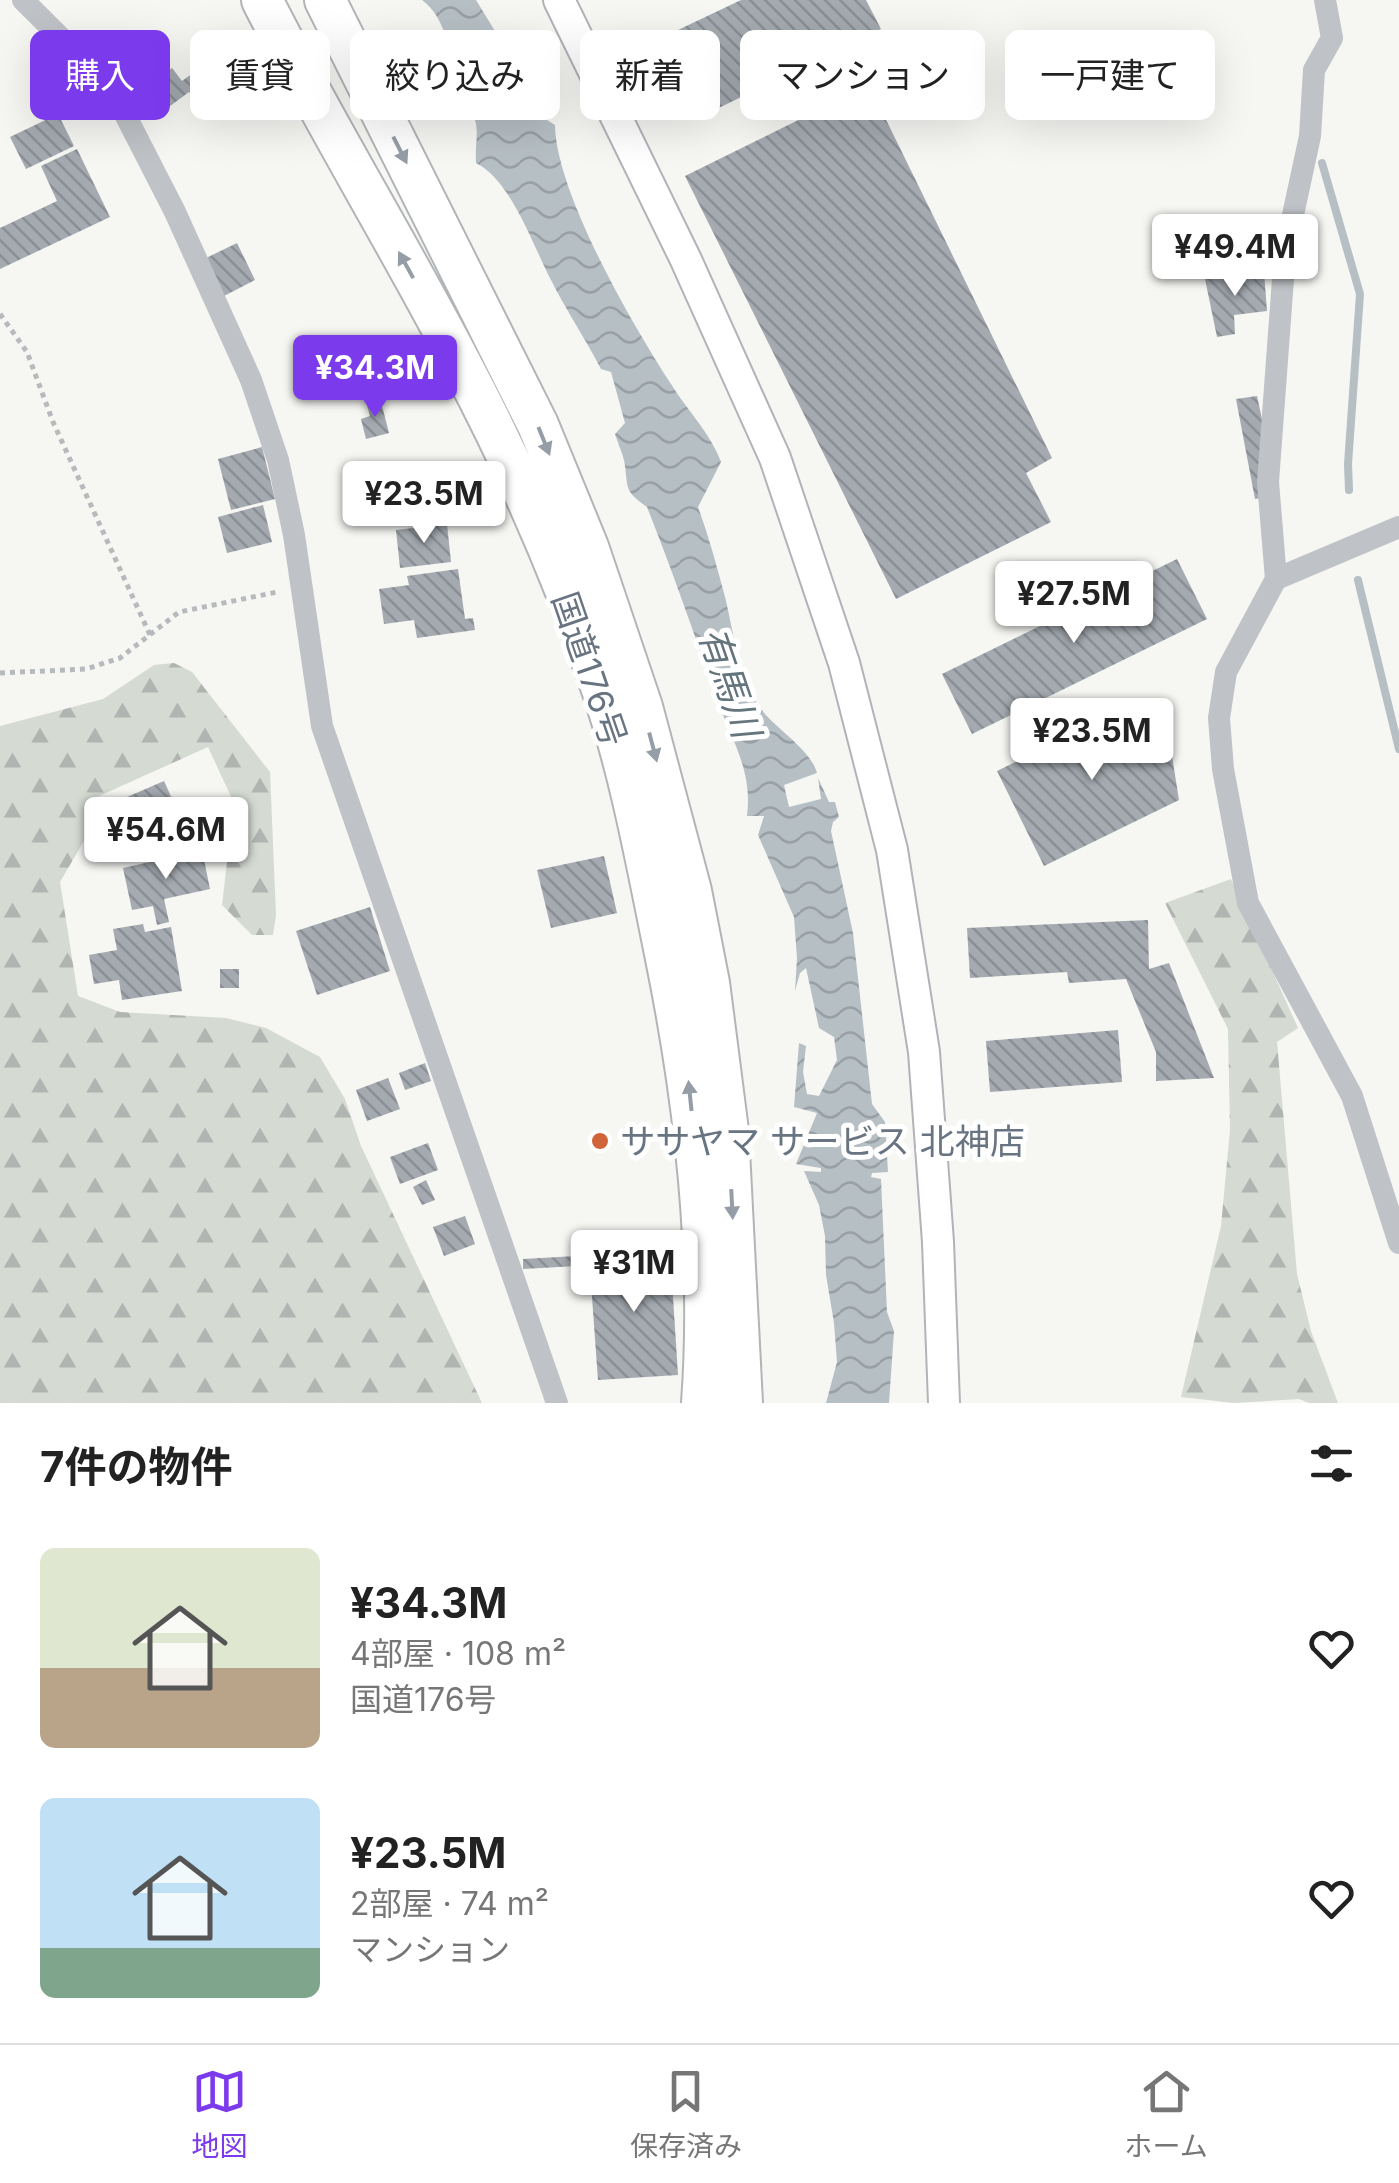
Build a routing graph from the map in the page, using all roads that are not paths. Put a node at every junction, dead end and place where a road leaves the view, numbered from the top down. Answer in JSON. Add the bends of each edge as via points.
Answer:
{"nodes":[{"id":1,"x":23,"y":0,"type":"edge"},
{"id":2,"x":262,"y":0,"type":"edge"},
{"id":3,"x":326,"y":0,"type":"edge"},
{"id":4,"x":559,"y":0,"type":"edge"},
{"id":5,"x":1325,"y":0,"type":"edge"},
{"id":6,"x":1399,"y":527,"type":"edge"},
{"id":7,"x":1276,"y":579,"type":"junction"},
{"id":8,"x":1399,"y":1243,"type":"edge"},
{"id":9,"x":557,"y":1403,"type":"edge"},
{"id":10,"x":702,"y":1403,"type":"edge"},
{"id":11,"x":742,"y":1403,"type":"edge"},
{"id":12,"x":944,"y":1403,"type":"edge"}],
"edges":[{"from":1,"to":9,"type":"street","via":[[112,89],[250,380],[294,535],[322,726]]},
{"from":10,"to":2,"type":"highway","name":"国道176号","one_way":true,"via":[[700,1208],[686,1056],[636,807],[602,690],[537,522],[462,365]]},
{"from":3,"to":11,"type":"highway","name":"国道176号","one_way":true,"via":[[538,425],[642,707],[710,983],[728,1131]]},
{"from":4,"to":12,"type":"street","via":[[775,458],[844,663],[892,850],[921,1034]]},
{"from":5,"to":7,"type":"street","via":[[1332,38],[1314,70],[1310,136],[1285,252],[1268,482]]},
{"from":6,"to":7,"type":"street"},
{"from":7,"to":8,"type":"street","via":[[1226,672],[1219,718],[1226,788],[1248,903],[1352,1096]]}]}
